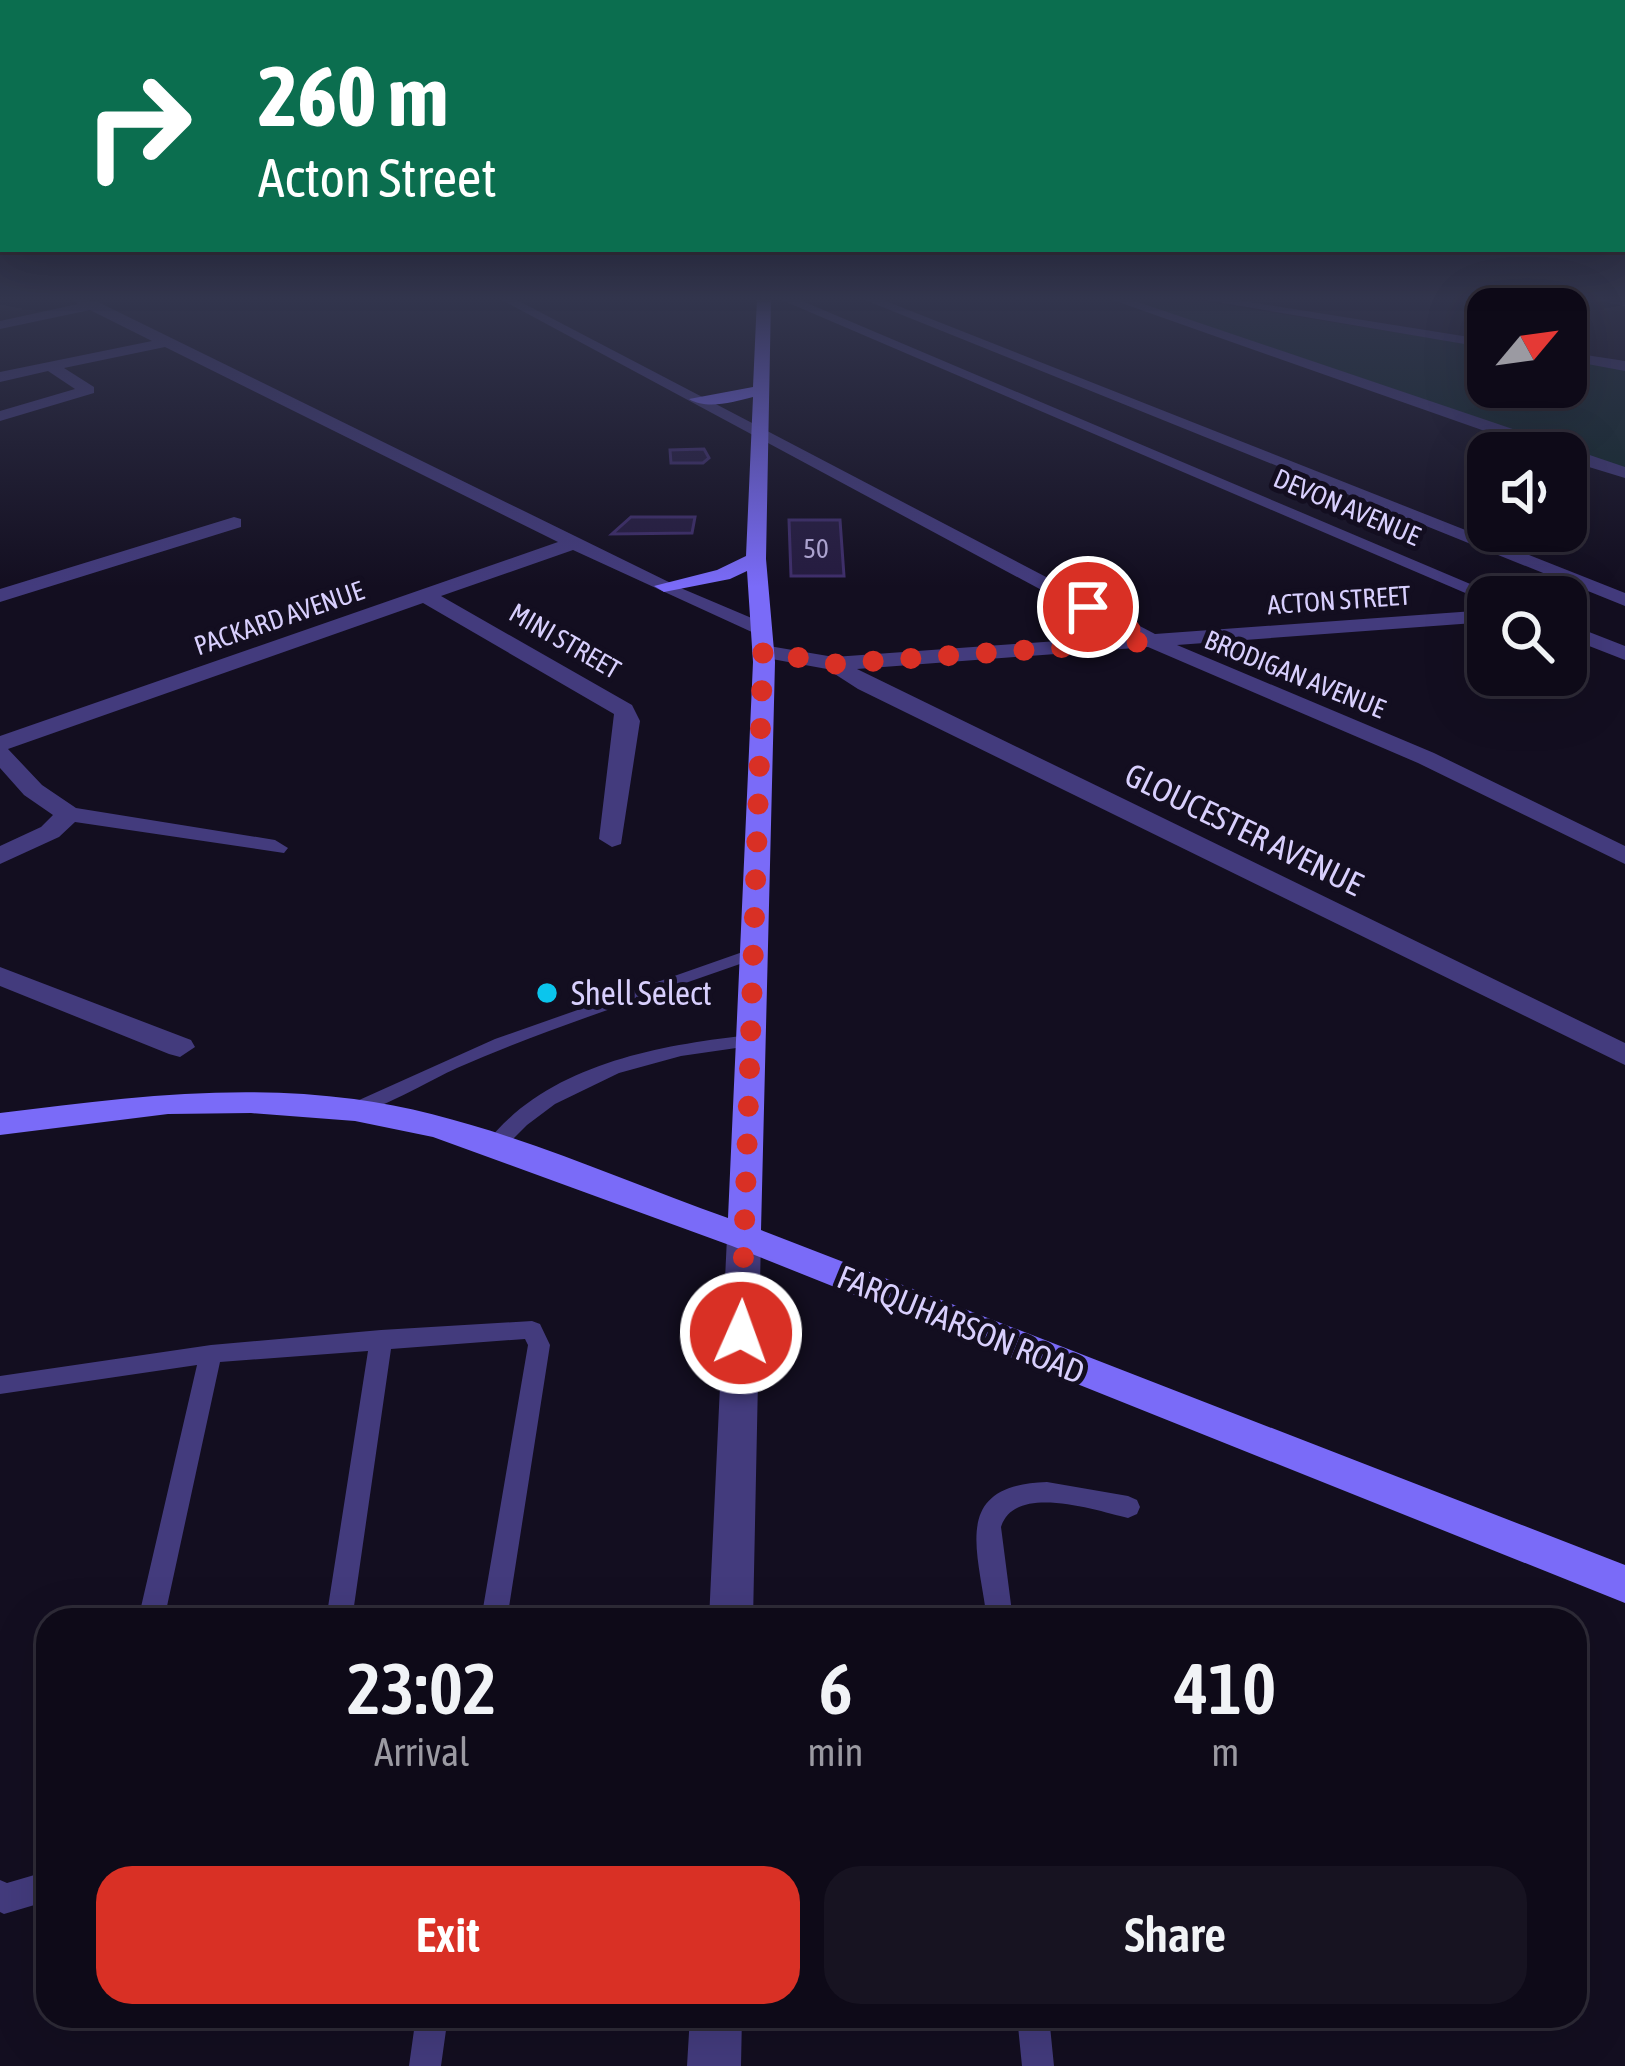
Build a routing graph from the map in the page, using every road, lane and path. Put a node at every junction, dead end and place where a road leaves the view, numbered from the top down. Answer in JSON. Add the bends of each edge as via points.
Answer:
{"nodes":[{"id":1,"x":73,"y":394,"type":"edge"},
{"id":2,"x":276,"y":394,"type":"edge"},
{"id":3,"x":688,"y":394,"type":"edge"},
{"id":4,"x":744,"y":394,"type":"edge"},
{"id":5,"x":759,"y":394,"type":"edge"},
{"id":6,"x":1012,"y":394,"type":"edge"},
{"id":7,"x":1107,"y":394,"type":"edge"},
{"id":8,"x":1392,"y":394,"type":"edge"},
{"id":9,"x":697,"y":399,"type":"junction"},
{"id":10,"x":0,"y":416,"type":"edge"},
{"id":11,"x":758,"y":431,"type":"junction"},
{"id":12,"x":1501,"y":432,"type":"edge"},
{"id":13,"x":1587,"y":461,"type":"edge"},
{"id":14,"x":1625,"y":473,"type":"edge"},
{"id":15,"x":234,"y":523,"type":"dead end"},
{"id":16,"x":576,"y":542,"type":"junction"},
{"id":17,"x":756,"y":560,"type":"junction"},
{"id":18,"x":664,"y":586,"type":"junction"},
{"id":19,"x":1467,"y":587,"type":"edge"},
{"id":20,"x":424,"y":595,"type":"junction"},
{"id":21,"x":0,"y":596,"type":"edge"},
{"id":22,"x":1625,"y":603,"type":"edge"},
{"id":23,"x":1587,"y":608,"type":"edge"},
{"id":24,"x":1467,"y":618,"type":"edge"},
{"id":25,"x":1587,"y":638,"type":"edge"},
{"id":26,"x":762,"y":640,"type":"junction"},
{"id":27,"x":1151,"y":641,"type":"junction"},
{"id":28,"x":1625,"y":654,"type":"edge"},
{"id":29,"x":834,"y":664,"type":"junction"},
{"id":30,"x":0,"y":744,"type":"edge"},
{"id":31,"x":0,"y":754,"type":"edge"},
{"id":32,"x":69,"y":814,"type":"junction"},
{"id":33,"x":612,"y":839,"type":"dead end"},
{"id":34,"x":275,"y":848,"type":"dead end"},
{"id":35,"x":0,"y":856,"type":"edge"},
{"id":36,"x":1625,"y":856,"type":"edge"},
{"id":37,"x":754,"y":953,"type":"junction"},
{"id":38,"x":0,"y":976,"type":"edge"},
{"id":39,"x":751,"y":1041,"type":"junction"},
{"id":40,"x":179,"y":1048,"type":"dead end"},
{"id":41,"x":1625,"y":1055,"type":"edge"},
{"id":42,"x":355,"y":1110,"type":"junction"},
{"id":43,"x":0,"y":1124,"type":"edge"},
{"id":44,"x":496,"y":1144,"type":"junction"},
{"id":45,"x":744,"y":1237,"type":"junction"},
{"id":46,"x":381,"y":1339,"type":"junction"},
{"id":47,"x":211,"y":1354,"type":"junction"},
{"id":48,"x":0,"y":1384,"type":"edge"},
{"id":49,"x":1129,"y":1508,"type":"dead end"},
{"id":50,"x":1625,"y":1584,"type":"edge"},
{"id":51,"x":154,"y":1608,"type":"edge"},
{"id":52,"x":341,"y":1608,"type":"edge"},
{"id":53,"x":496,"y":1608,"type":"edge"},
{"id":54,"x":731,"y":1608,"type":"edge"},
{"id":55,"x":999,"y":1608,"type":"edge"},
{"id":56,"x":36,"y":1889,"type":"edge"},
{"id":57,"x":0,"y":1894,"type":"edge"},
{"id":58,"x":430,"y":2028,"type":"edge"},
{"id":59,"x":716,"y":2028,"type":"edge"},
{"id":60,"x":1034,"y":2028,"type":"edge"},
{"id":61,"x":424,"y":2066,"type":"edge"},
{"id":62,"x":714,"y":2066,"type":"edge"},
{"id":63,"x":1038,"y":2066,"type":"edge"}],
"edges":[{"from":1,"to":10,"type":"street"},
{"from":2,"to":16,"type":"street"},
{"from":3,"to":9,"type":"street","name":"BRODIGAN AVENUE"},
{"from":4,"to":9,"type":"street"},
{"from":5,"to":11,"type":"street"},
{"from":6,"to":19,"type":"street","name":"DEVON AVENUE"},
{"from":7,"to":22,"type":"street"},
{"from":8,"to":12,"type":"street"},
{"from":9,"to":11,"type":"street","name":"BRODIGAN AVENUE"},
{"from":11,"to":17,"type":"street"},
{"from":11,"to":27,"type":"street","name":"BRODIGAN AVENUE"},
{"from":13,"to":14,"type":"street"},
{"from":15,"to":21,"type":"street"},
{"from":16,"to":18,"type":"street"},
{"from":16,"to":20,"type":"street","name":"PACKARD AVENUE"},
{"from":17,"to":18,"type":"street"},
{"from":17,"to":26,"type":"street"},
{"from":18,"to":26,"type":"street"},
{"from":20,"to":30,"type":"street","name":"PACKARD AVENUE"},
{"from":20,"to":33,"type":"street","name":"MINI STREET","via":[[624,710]]},
{"from":22,"to":23,"type":"street"},
{"from":24,"to":27,"type":"street","name":"ACTON STREET"},
{"from":25,"to":28,"type":"street"},
{"from":26,"to":29,"type":"street","name":"ACTON STREET"},
{"from":26,"to":37,"type":"street"},
{"from":27,"to":29,"type":"street","name":"ACTON STREET"},
{"from":27,"to":36,"type":"street","name":"BRODIGAN AVENUE","via":[[1426,758]]},
{"from":29,"to":41,"type":"street","name":"GLOUCESTER AVENUE"},
{"from":31,"to":32,"type":"street"},
{"from":32,"to":34,"type":"street"},
{"from":32,"to":35,"type":"street"},
{"from":37,"to":39,"type":"street"},
{"from":37,"to":42,"type":"lane","via":[[428,1072]]},
{"from":38,"to":40,"type":"street"},
{"from":39,"to":44,"type":"lane","via":[[675,1050],[593,1076],[550,1098]]},
{"from":39,"to":45,"type":"street"},
{"from":42,"to":43,"type":"street","name":"FARQUHARSON ROAD","via":[[168,1103]]},
{"from":42,"to":44,"type":"street","name":"FARQUHARSON ROAD"},
{"from":44,"to":45,"type":"street","name":"FARQUHARSON ROAD"},
{"from":45,"to":50,"type":"street","name":"FARQUHARSON ROAD"},
{"from":45,"to":54,"type":"street"},
{"from":46,"to":47,"type":"lane"},
{"from":46,"to":52,"type":"lane"},
{"from":46,"to":53,"type":"lane","via":[[512,1328],[532,1330],[539,1346]]},
{"from":47,"to":48,"type":"lane"},
{"from":47,"to":51,"type":"lane"},
{"from":49,"to":55,"type":"lane","via":[[1037,1490],[1012,1496],[989,1523]]},
{"from":56,"to":57,"type":"lane"},
{"from":58,"to":61,"type":"lane"},
{"from":59,"to":62,"type":"street"},
{"from":60,"to":63,"type":"lane"}]}
